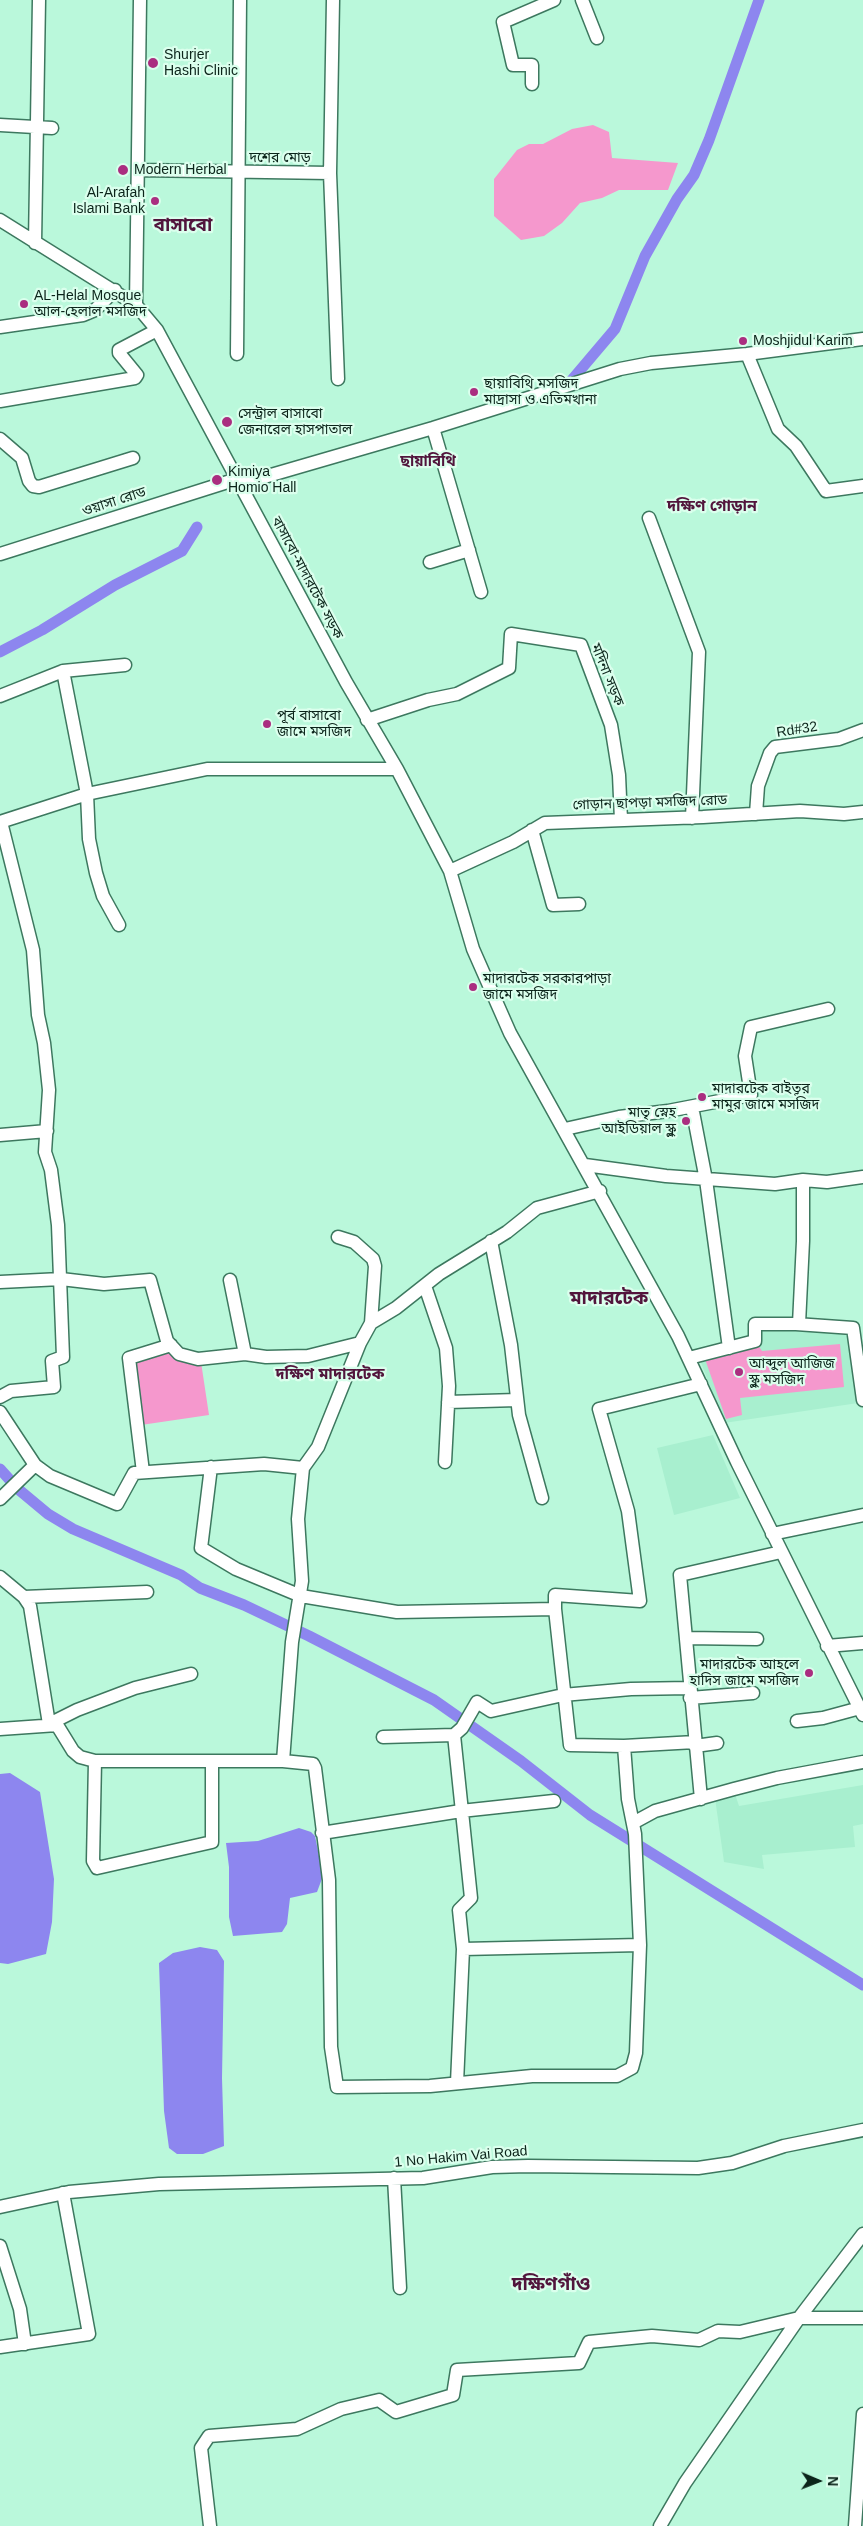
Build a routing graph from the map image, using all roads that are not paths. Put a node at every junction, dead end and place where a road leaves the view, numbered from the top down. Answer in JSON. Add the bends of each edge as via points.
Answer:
{"nodes":[{"id":1,"x":39,"y":0,"type":"edge"},
{"id":2,"x":140,"y":0,"type":"edge"},
{"id":3,"x":240,"y":0,"type":"edge"},
{"id":4,"x":333,"y":0,"type":"edge"},
{"id":5,"x":554,"y":0,"type":"edge"},
{"id":6,"x":582,"y":0,"type":"edge"},
{"id":7,"x":597,"y":38,"type":"dead end"},
{"id":8,"x":532,"y":84,"type":"dead end"},
{"id":9,"x":0,"y":125,"type":"edge"},
{"id":10,"x":37,"y":126,"type":"junction"},
{"id":11,"x":52,"y":128,"type":"dead end"},
{"id":12,"x":139,"y":170,"type":"junction"},
{"id":13,"x":238,"y":173,"type":"junction"},
{"id":14,"x":330,"y":173,"type":"junction"},
{"id":15,"x":0,"y":220,"type":"edge"},
{"id":16,"x":35,"y":243,"type":"junction"},
{"id":17,"x":115,"y":290,"type":"junction"},
{"id":18,"x":136,"y":305,"type":"junction"},
{"id":19,"x":0,"y":327,"type":"edge"},
{"id":20,"x":157,"y":330,"type":"junction"},
{"id":21,"x":863,"y":339,"type":"edge"},
{"id":22,"x":237,"y":354,"type":"dead end"},
{"id":23,"x":747,"y":354,"type":"junction"},
{"id":24,"x":338,"y":379,"type":"dead end"},
{"id":25,"x":0,"y":401,"type":"edge"},
{"id":26,"x":433,"y":428,"type":"junction"},
{"id":27,"x":0,"y":439,"type":"edge"},
{"id":28,"x":133,"y":458,"type":"dead end"},
{"id":29,"x":238,"y":481,"type":"junction"},
{"id":30,"x":863,"y":486,"type":"edge"},
{"id":31,"x":649,"y":518,"type":"dead end"},
{"id":32,"x":469,"y":550,"type":"junction"},
{"id":33,"x":0,"y":554,"type":"edge"},
{"id":34,"x":430,"y":562,"type":"dead end"},
{"id":35,"x":481,"y":592,"type":"dead end"},
{"id":36,"x":126,"y":665,"type":"dead end"},
{"id":37,"x":63,"y":671,"type":"junction"},
{"id":38,"x":0,"y":696,"type":"edge"},
{"id":39,"x":367,"y":720,"type":"junction"},
{"id":40,"x":863,"y":730,"type":"edge"},
{"id":41,"x":397,"y":769,"type":"junction"},
{"id":42,"x":87,"y":794,"type":"junction"},
{"id":43,"x":863,"y":812,"type":"edge"},
{"id":44,"x":756,"y":814,"type":"junction"},
{"id":45,"x":692,"y":818,"type":"junction"},
{"id":46,"x":621,"y":820,"type":"junction"},
{"id":47,"x":1,"y":822,"type":"edge"},
{"id":48,"x":532,"y":830,"type":"junction"},
{"id":49,"x":450,"y":871,"type":"junction"},
{"id":50,"x":578,"y":904,"type":"dead end"},
{"id":51,"x":119,"y":925,"type":"dead end"},
{"id":52,"x":828,"y":1009,"type":"dead end"},
{"id":53,"x":692,"y":1107,"type":"junction"},
{"id":54,"x":565,"y":1129,"type":"junction"},
{"id":55,"x":47,"y":1131,"type":"junction"},
{"id":56,"x":0,"y":1135,"type":"edge"},
{"id":57,"x":585,"y":1165,"type":"junction"},
{"id":58,"x":863,"y":1177,"type":"edge"},
{"id":59,"x":706,"y":1180,"type":"junction"},
{"id":60,"x":803,"y":1180,"type":"junction"},
{"id":61,"x":600,"y":1191,"type":"junction"},
{"id":62,"x":338,"y":1237,"type":"dead end"},
{"id":63,"x":491,"y":1241,"type":"junction"},
{"id":64,"x":61,"y":1279,"type":"junction"},
{"id":65,"x":230,"y":1280,"type":"dead end"},
{"id":66,"x":0,"y":1282,"type":"edge"},
{"id":67,"x":425,"y":1286,"type":"junction"},
{"id":68,"x":371,"y":1323,"type":"junction"},
{"id":69,"x":799,"y":1324,"type":"junction"},
{"id":70,"x":360,"y":1343,"type":"junction"},
{"id":71,"x":171,"y":1345,"type":"junction"},
{"id":72,"x":729,"y":1348,"type":"junction"},
{"id":73,"x":245,"y":1354,"type":"junction"},
{"id":74,"x":689,"y":1358,"type":"junction"},
{"id":75,"x":701,"y":1384,"type":"junction"},
{"id":76,"x":0,"y":1397,"type":"edge"},
{"id":77,"x":517,"y":1400,"type":"junction"},
{"id":78,"x":863,"y":1400,"type":"edge"},
{"id":79,"x":448,"y":1402,"type":"junction"},
{"id":80,"x":0,"y":1412,"type":"edge"},
{"id":81,"x":446,"y":1462,"type":"dead end"},
{"id":82,"x":35,"y":1465,"type":"junction"},
{"id":83,"x":211,"y":1466,"type":"junction"},
{"id":84,"x":303,"y":1468,"type":"junction"},
{"id":85,"x":143,"y":1472,"type":"junction"},
{"id":86,"x":3,"y":1495,"type":"edge"},
{"id":87,"x":542,"y":1498,"type":"dead end"},
{"id":88,"x":863,"y":1515,"type":"edge"},
{"id":89,"x":772,"y":1534,"type":"junction"},
{"id":90,"x":781,"y":1552,"type":"junction"},
{"id":91,"x":0,"y":1577,"type":"edge"},
{"id":92,"x":147,"y":1592,"type":"dead end"},
{"id":93,"x":301,"y":1596,"type":"junction"},
{"id":94,"x":24,"y":1597,"type":"junction"},
{"id":95,"x":555,"y":1608,"type":"junction"},
{"id":96,"x":686,"y":1638,"type":"junction"},
{"id":97,"x":757,"y":1639,"type":"dead end"},
{"id":98,"x":863,"y":1643,"type":"edge"},
{"id":99,"x":827,"y":1646,"type":"junction"},
{"id":100,"x":191,"y":1674,"type":"dead end"},
{"id":101,"x":689,"y":1693,"type":"junction"},
{"id":102,"x":754,"y":1693,"type":"dead end"},
{"id":103,"x":563,"y":1695,"type":"junction"},
{"id":104,"x":862,"y":1711,"type":"edge"},
{"id":105,"x":797,"y":1722,"type":"dead end"},
{"id":106,"x":49,"y":1724,"type":"junction"},
{"id":107,"x":0,"y":1729,"type":"edge"},
{"id":108,"x":458,"y":1731,"type":"junction"},
{"id":109,"x":383,"y":1737,"type":"dead end"},
{"id":110,"x":717,"y":1743,"type":"dead end"},
{"id":111,"x":695,"y":1744,"type":"junction"},
{"id":112,"x":624,"y":1746,"type":"junction"},
{"id":113,"x":95,"y":1761,"type":"junction"},
{"id":114,"x":212,"y":1761,"type":"junction"},
{"id":115,"x":283,"y":1761,"type":"junction"},
{"id":116,"x":863,"y":1762,"type":"edge"},
{"id":117,"x":701,"y":1799,"type":"junction"},
{"id":118,"x":554,"y":1801,"type":"dead end"},
{"id":119,"x":461,"y":1811,"type":"junction"},
{"id":120,"x":634,"y":1829,"type":"junction"},
{"id":121,"x":322,"y":1834,"type":"junction"},
{"id":122,"x":640,"y":1945,"type":"junction"},
{"id":123,"x":463,"y":1949,"type":"junction"},
{"id":124,"x":457,"y":2083,"type":"junction"},
{"id":125,"x":863,"y":2130,"type":"edge"},
{"id":126,"x":394,"y":2178,"type":"junction"},
{"id":127,"x":63,"y":2193,"type":"junction"},
{"id":128,"x":0,"y":2207,"type":"edge"},
{"id":129,"x":863,"y":2234,"type":"edge"},
{"id":130,"x":0,"y":2246,"type":"edge"},
{"id":131,"x":400,"y":2288,"type":"dead end"},
{"id":132,"x":799,"y":2318,"type":"junction"},
{"id":133,"x":863,"y":2318,"type":"edge"},
{"id":134,"x":25,"y":2344,"type":"junction"},
{"id":135,"x":0,"y":2347,"type":"edge"},
{"id":136,"x":863,"y":2414,"type":"edge"},
{"id":137,"x":210,"y":2526,"type":"edge"},
{"id":138,"x":660,"y":2526,"type":"edge"},
{"id":139,"x":854,"y":2526,"type":"edge"}],
"edges":[{"from":1,"to":10,"type":"street"},
{"from":2,"to":12,"type":"street"},
{"from":3,"to":13,"type":"street"},
{"from":4,"to":14,"type":"street"},
{"from":5,"to":8,"type":"street","via":[[503,22],[513,65],[532,65]]},
{"from":6,"to":7,"type":"street"},
{"from":9,"to":10,"type":"street"},
{"from":10,"to":11,"type":"street"},
{"from":10,"to":16,"type":"street"},
{"from":12,"to":13,"type":"street","name":"দশের মোড়"},
{"from":12,"to":18,"type":"street"},
{"from":13,"to":14,"type":"street","name":"দশের মোড়"},
{"from":13,"to":22,"type":"street"},
{"from":14,"to":24,"type":"street"},
{"from":15,"to":16,"type":"street","name":"বাসাবো-মাদারটেক সড়ক"},
{"from":16,"to":17,"type":"street","name":"বাসাবো-মাদারটেক সড়ক"},
{"from":17,"to":18,"type":"street","name":"বাসাবো-মাদারটেক সড়ক"},
{"from":17,"to":19,"type":"street","via":[[95,310],[83,315]]},
{"from":18,"to":20,"type":"street","name":"বাসাবো-মাদারটেক সড়ক"},
{"from":20,"to":25,"type":"street","via":[[119,350],[137,375],[135,378]]},
{"from":20,"to":29,"type":"street","name":"বাসাবো-মাদারটেক সড়ক"},
{"from":21,"to":23,"type":"street","name":"ওয়াসা রোড"},
{"from":23,"to":26,"type":"street","name":"ওয়াসা রোড","via":[[620,369]]},
{"from":23,"to":30,"type":"street","via":[[778,429],[796,446],[826,491]]},
{"from":26,"to":29,"type":"street","name":"ওয়াসা রোড"},
{"from":26,"to":32,"type":"street"},
{"from":27,"to":28,"type":"street","via":[[22,458],[33,486],[40,487]]},
{"from":29,"to":33,"type":"street","name":"ওয়াসা রোড"},
{"from":29,"to":39,"type":"street","name":"বাসাবো-মাদারটেক সড়ক"},
{"from":31,"to":45,"type":"street","via":[[699,652]]},
{"from":32,"to":34,"type":"street"},
{"from":32,"to":35,"type":"street"},
{"from":36,"to":37,"type":"street"},
{"from":37,"to":38,"type":"street"},
{"from":37,"to":42,"type":"street"},
{"from":39,"to":41,"type":"street","name":"বাসাবো-মাদারটেক সড়ক"},
{"from":39,"to":46,"type":"street","name":"মদিনা সড়ক","via":[[457,694],[509,668],[511,634],[581,645],[611,726],[619,775]]},
{"from":40,"to":44,"type":"street","name":"Rd#32","via":[[839,739],[775,747],[759,782]]},
{"from":41,"to":42,"type":"street","via":[[207,769]]},
{"from":41,"to":49,"type":"street","name":"বাসাবো-মাদারটেক সড়ক"},
{"from":42,"to":47,"type":"street"},
{"from":42,"to":51,"type":"street","via":[[89,839],[96,873],[103,896]]},
{"from":43,"to":44,"type":"street","name":"গোড়ান ছাপড়া মসজিদ রোড"},
{"from":44,"to":45,"type":"street","name":"গোড়ান ছাপড়া মসজিদ রোড"},
{"from":45,"to":46,"type":"street","name":"গোড়ান ছাপড়া মসজিদ রোড"},
{"from":46,"to":48,"type":"street","name":"গোড়ান ছাপড়া মসজিদ রোড","via":[[544,822]]},
{"from":47,"to":55,"type":"street","via":[[34,950],[38,1015],[49,1090]]},
{"from":48,"to":49,"type":"street","name":"গোড়ান ছাপড়া মসজিদ রোড"},
{"from":48,"to":50,"type":"street","via":[[553,905]]},
{"from":49,"to":54,"type":"street","name":"বাসাবো-মাদারটেক সড়ক","via":[[473,949],[510,1033]]},
{"from":52,"to":53,"type":"street","via":[[751,1026],[745,1056],[751,1095]]},
{"from":53,"to":54,"type":"street","via":[[619,1117]]},
{"from":53,"to":59,"type":"street"},
{"from":54,"to":57,"type":"street","name":"বাসাবো-মাদারটেক সড়ক"},
{"from":55,"to":56,"type":"street"},
{"from":55,"to":64,"type":"street","via":[[45,1152],[56,1202]]},
{"from":57,"to":59,"type":"street"},
{"from":57,"to":61,"type":"street","name":"বাসাবো-মাদারটেক সড়ক"},
{"from":58,"to":60,"type":"street","via":[[827,1182]]},
{"from":59,"to":60,"type":"street","via":[[775,1184]]},
{"from":59,"to":72,"type":"street"},
{"from":60,"to":69,"type":"street"},
{"from":61,"to":63,"type":"street","via":[[537,1208]]},
{"from":61,"to":74,"type":"street","name":"বাসাবো-মাদারটেক সড়ক"},
{"from":62,"to":68,"type":"street","via":[[354,1242],[373,1259]]},
{"from":63,"to":67,"type":"street"},
{"from":63,"to":77,"type":"street","via":[[511,1345]]},
{"from":64,"to":66,"type":"street"},
{"from":64,"to":71,"type":"street","via":[[104,1284],[150,1280],[166,1341]]},
{"from":64,"to":76,"type":"street","via":[[63,1356],[52,1361],[54,1387],[11,1391]]},
{"from":65,"to":73,"type":"street"},
{"from":67,"to":68,"type":"street"},
{"from":67,"to":79,"type":"street","via":[[446,1348]]},
{"from":68,"to":70,"type":"street"},
{"from":69,"to":72,"type":"street","via":[[755,1324],[755,1342]]},
{"from":69,"to":78,"type":"street","via":[[853,1328]]},
{"from":70,"to":73,"type":"street","via":[[308,1356]]},
{"from":70,"to":84,"type":"street","via":[[318,1447]]},
{"from":71,"to":73,"type":"street","via":[[179,1354],[198,1359]]},
{"from":71,"to":85,"type":"street","via":[[129,1358]]},
{"from":72,"to":74,"type":"street"},
{"from":74,"to":75,"type":"street","name":"বাসাবো-মাদারটেক সড়ক"},
{"from":75,"to":89,"type":"street","name":"বাসাবো-মাদারটেক সড়ক"},
{"from":75,"to":95,"type":"street","via":[[599,1409],[628,1511],[640,1601],[555,1595]]},
{"from":77,"to":79,"type":"street"},
{"from":77,"to":87,"type":"street"},
{"from":79,"to":81,"type":"street"},
{"from":80,"to":82,"type":"street"},
{"from":82,"to":85,"type":"street","via":[[50,1476],[117,1504],[134,1473]]},
{"from":82,"to":86,"type":"street"},
{"from":83,"to":84,"type":"street","via":[[264,1464]]},
{"from":83,"to":85,"type":"street"},
{"from":83,"to":93,"type":"street","via":[[201,1548],[236,1569]]},
{"from":84,"to":93,"type":"street","via":[[298,1519],[303,1570]]},
{"from":88,"to":89,"type":"street"},
{"from":89,"to":90,"type":"street","name":"বাসাবো-মাদারটেক সড়ক"},
{"from":90,"to":96,"type":"street","via":[[680,1575]]},
{"from":90,"to":99,"type":"street","name":"বাসাবো-মাদারটেক সড়ক"},
{"from":91,"to":94,"type":"street"},
{"from":92,"to":94,"type":"street"},
{"from":93,"to":95,"type":"street","via":[[398,1612]]},
{"from":93,"to":115,"type":"street","via":[[292,1642]]},
{"from":94,"to":106,"type":"street","via":[[30,1606],[34,1626]]},
{"from":95,"to":103,"type":"street"},
{"from":96,"to":97,"type":"street"},
{"from":96,"to":101,"type":"street"},
{"from":98,"to":99,"type":"street"},
{"from":99,"to":104,"type":"street","name":"বাসাবো-মাদারটেক সড়ক"},
{"from":100,"to":106,"type":"street","via":[[135,1688]]},
{"from":101,"to":102,"type":"street"},
{"from":101,"to":103,"type":"street","via":[[631,1689]]},
{"from":101,"to":111,"type":"street"},
{"from":103,"to":108,"type":"street","via":[[491,1711],[477,1702]]},
{"from":103,"to":112,"type":"street","via":[[570,1745]]},
{"from":104,"to":105,"type":"street"},
{"from":106,"to":107,"type":"street"},
{"from":106,"to":113,"type":"street","via":[[58,1725],[80,1757]]},
{"from":108,"to":109,"type":"street"},
{"from":108,"to":119,"type":"street"},
{"from":110,"to":111,"type":"street"},
{"from":111,"to":112,"type":"street"},
{"from":111,"to":117,"type":"street"},
{"from":112,"to":120,"type":"street"},
{"from":113,"to":114,"type":"street"},
{"from":113,"to":114,"type":"street","via":[[94,1861],[97,1868],[212,1842]]},
{"from":114,"to":115,"type":"street"},
{"from":115,"to":121,"type":"street","via":[[314,1766]]},
{"from":116,"to":117,"type":"street","via":[[777,1778]]},
{"from":117,"to":120,"type":"street","via":[[656,1812]]},
{"from":118,"to":119,"type":"street"},
{"from":119,"to":121,"type":"street"},
{"from":119,"to":123,"type":"street","via":[[471,1898],[459,1910]]},
{"from":120,"to":122,"type":"street"},
{"from":121,"to":124,"type":"street","via":[[329,1880],[332,2047],[336,2085],[339,2088]]},
{"from":122,"to":123,"type":"street"},
{"from":122,"to":124,"type":"street","via":[[636,2054],[632,2068],[626,2073],[617,2076],[532,2076]]},
{"from":123,"to":124,"type":"street"},
{"from":125,"to":126,"type":"street","name":"1 No Hakim Vai Road","via":[[698,2168],[492,2167],[423,2178]]},
{"from":126,"to":127,"type":"street","name":"1 No Hakim Vai Road","via":[[159,2184]]},
{"from":126,"to":131,"type":"street"},
{"from":127,"to":128,"type":"street","name":"1 No Hakim Vai Road"},
{"from":127,"to":134,"type":"street","via":[[89,2334]]},
{"from":129,"to":132,"type":"street"},
{"from":130,"to":134,"type":"street","via":[[20,2309]]},
{"from":132,"to":133,"type":"street"},
{"from":132,"to":137,"type":"street","via":[[740,2332],[718,2331],[699,2340],[652,2336],[589,2342],[579,2363],[457,2370],[453,2395],[396,2412],[379,2400],[341,2409],[297,2429],[209,2436],[201,2448]]},
{"from":132,"to":138,"type":"street","via":[[685,2482]]},
{"from":134,"to":135,"type":"street"},
{"from":136,"to":139,"type":"street"}]}
